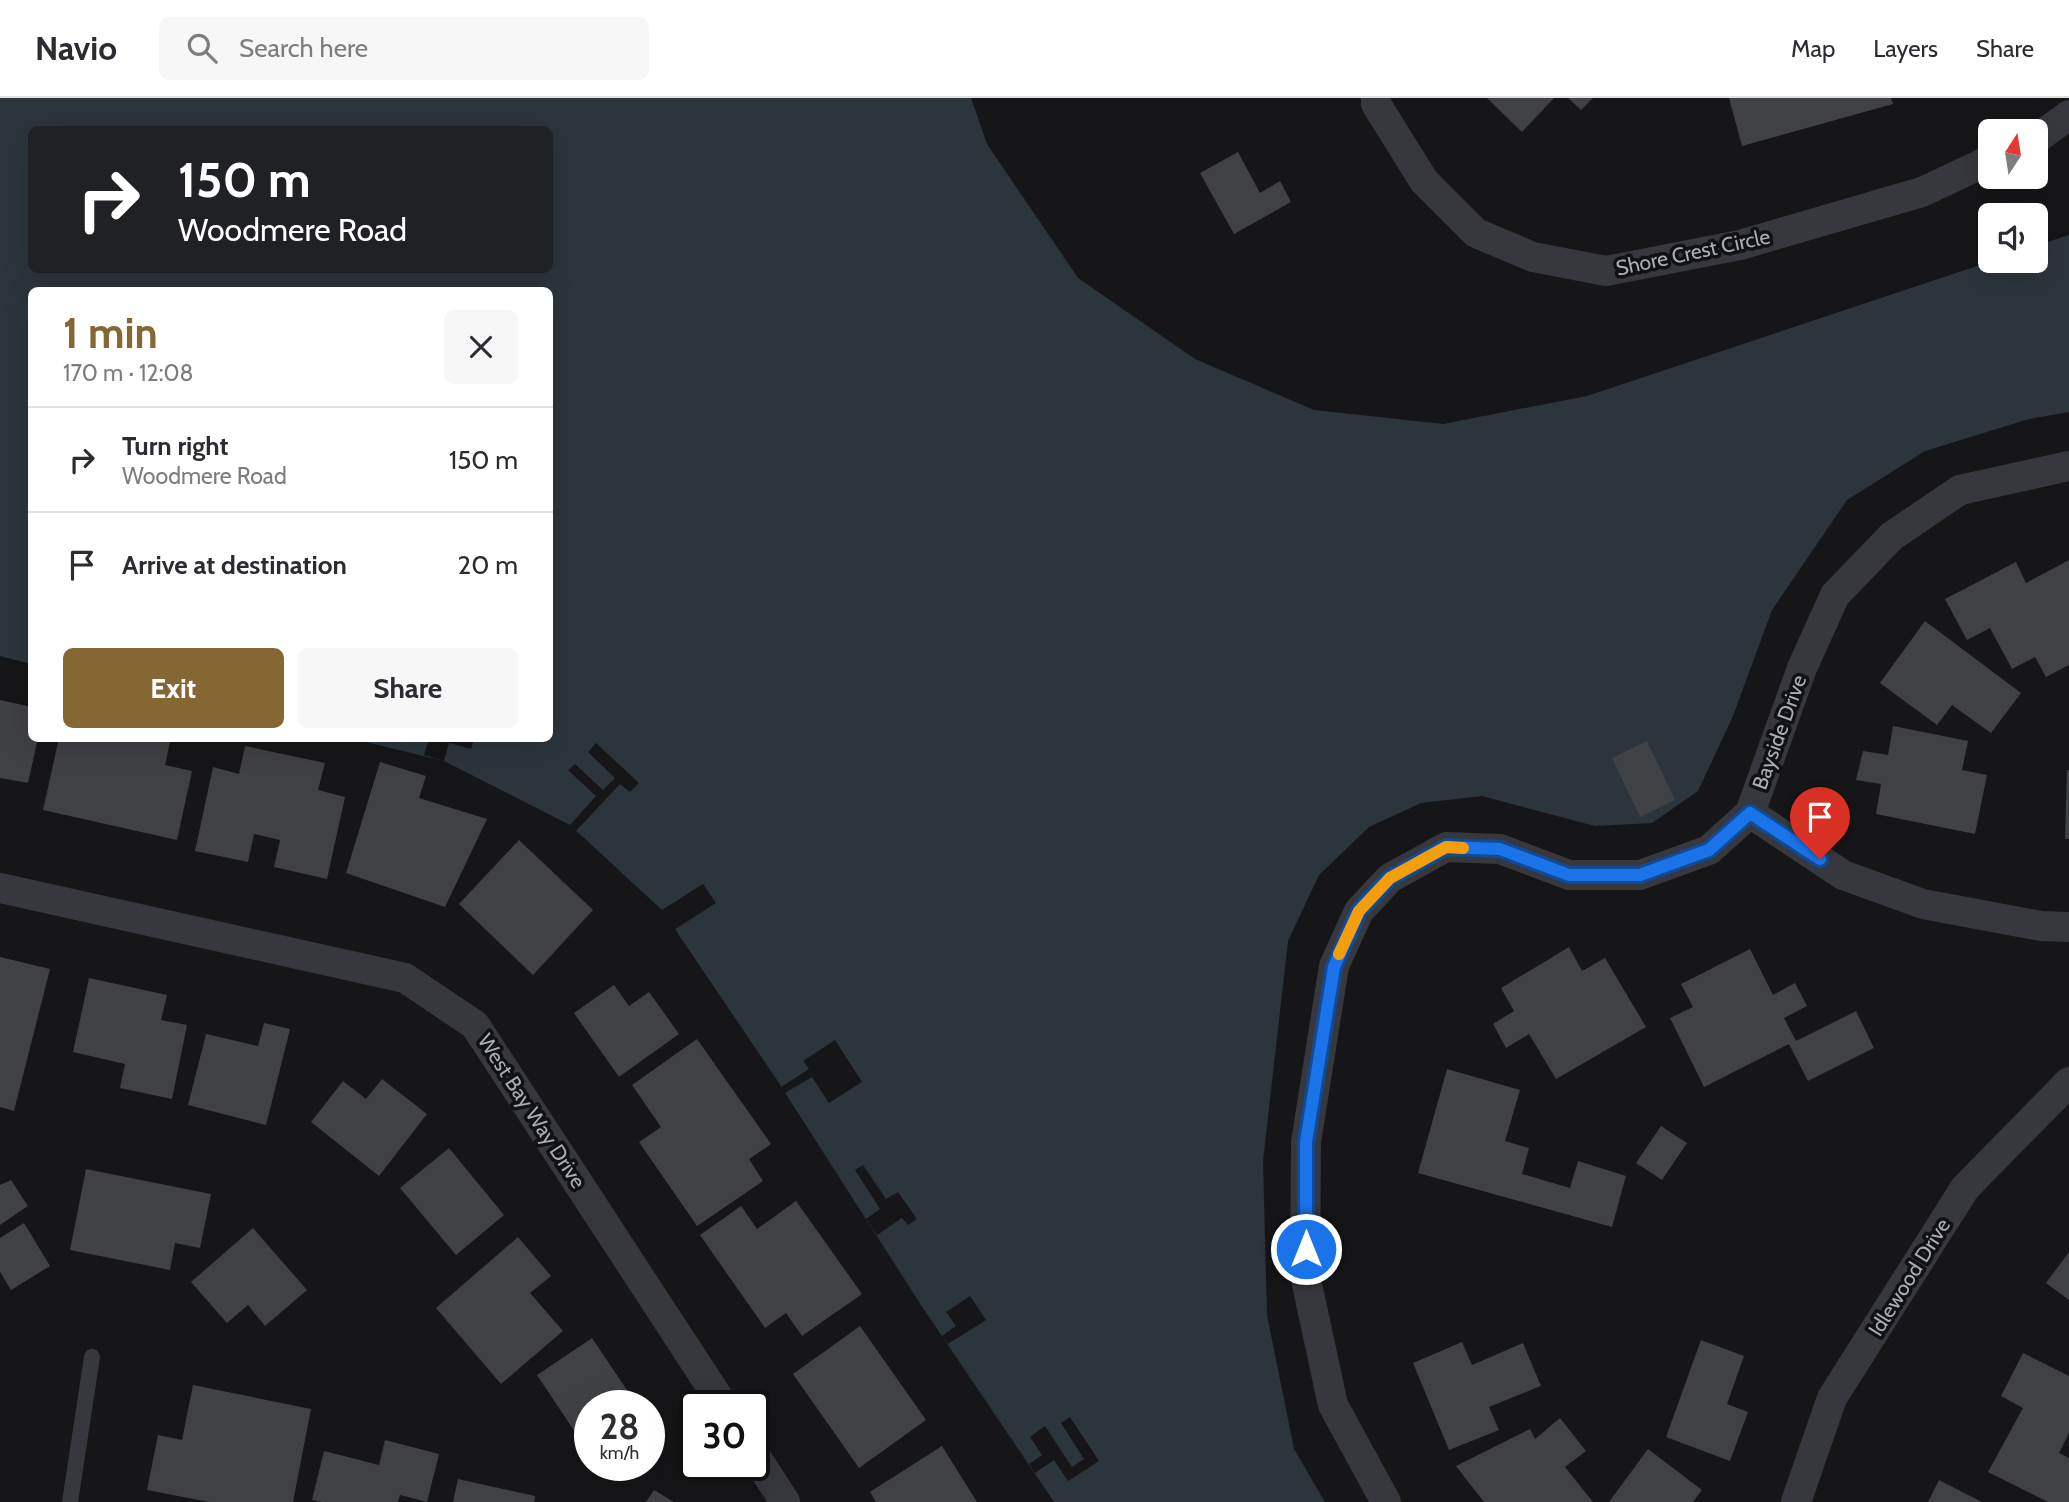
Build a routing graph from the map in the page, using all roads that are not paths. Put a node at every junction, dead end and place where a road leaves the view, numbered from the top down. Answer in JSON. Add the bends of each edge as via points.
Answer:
{"nodes":[{"id":1,"x":1376,"y":98,"type":"edge"},
{"id":2,"x":2069,"y":115,"type":"edge"},
{"id":3,"x":2048,"y":130,"type":"edge"},
{"id":4,"x":1978,"y":166,"type":"edge"},
{"id":5,"x":2069,"y":466,"type":"edge"},
{"id":6,"x":1750,"y":813,"type":"junction"},
{"id":7,"x":0,"y":888,"type":"edge"},
{"id":8,"x":2069,"y":927,"type":"edge"},
{"id":9,"x":2069,"y":1082,"type":"edge"},
{"id":10,"x":92,"y":1357,"type":"dead end"},
{"id":11,"x":713,"y":1390,"type":"edge"},
{"id":12,"x":770,"y":1479,"type":"edge"},
{"id":13,"x":70,"y":1502,"type":"edge"},
{"id":14,"x":785,"y":1502,"type":"edge"},
{"id":15,"x":1386,"y":1502,"type":"edge"},
{"id":16,"x":1796,"y":1502,"type":"edge"}],
"edges":[{"from":1,"to":4,"type":"street","name":"Shore Crest Circle","via":[[1424,181],[1476,233],[1533,257],[1606,271],[1740,245],[1922,192]]},
{"from":2,"to":3,"type":"street"},
{"from":5,"to":6,"type":"street","name":"Bayside Drive","via":[[1961,490],[1892,536],[1835,595],[1802,668]]},
{"from":6,"to":8,"type":"street","via":[[1843,875],[1912,900],[2041,926]]},
{"from":6,"to":15,"type":"street","name":"Bayside Drive","via":[[1709,850],[1640,875],[1569,875],[1500,849],[1446,847],[1390,878],[1359,911],[1334,967],[1306,1142],[1305,1275],[1333,1405]]},
{"from":7,"to":11,"type":"street","name":"West Bay Way Drive","via":[[405,978],[475,1025]]},
{"from":9,"to":16,"type":"street","name":"Idlewood Drive","via":[[1965,1188],[1832,1398]]},
{"from":10,"to":13,"type":"lane"},
{"from":12,"to":14,"type":"street"}]}
